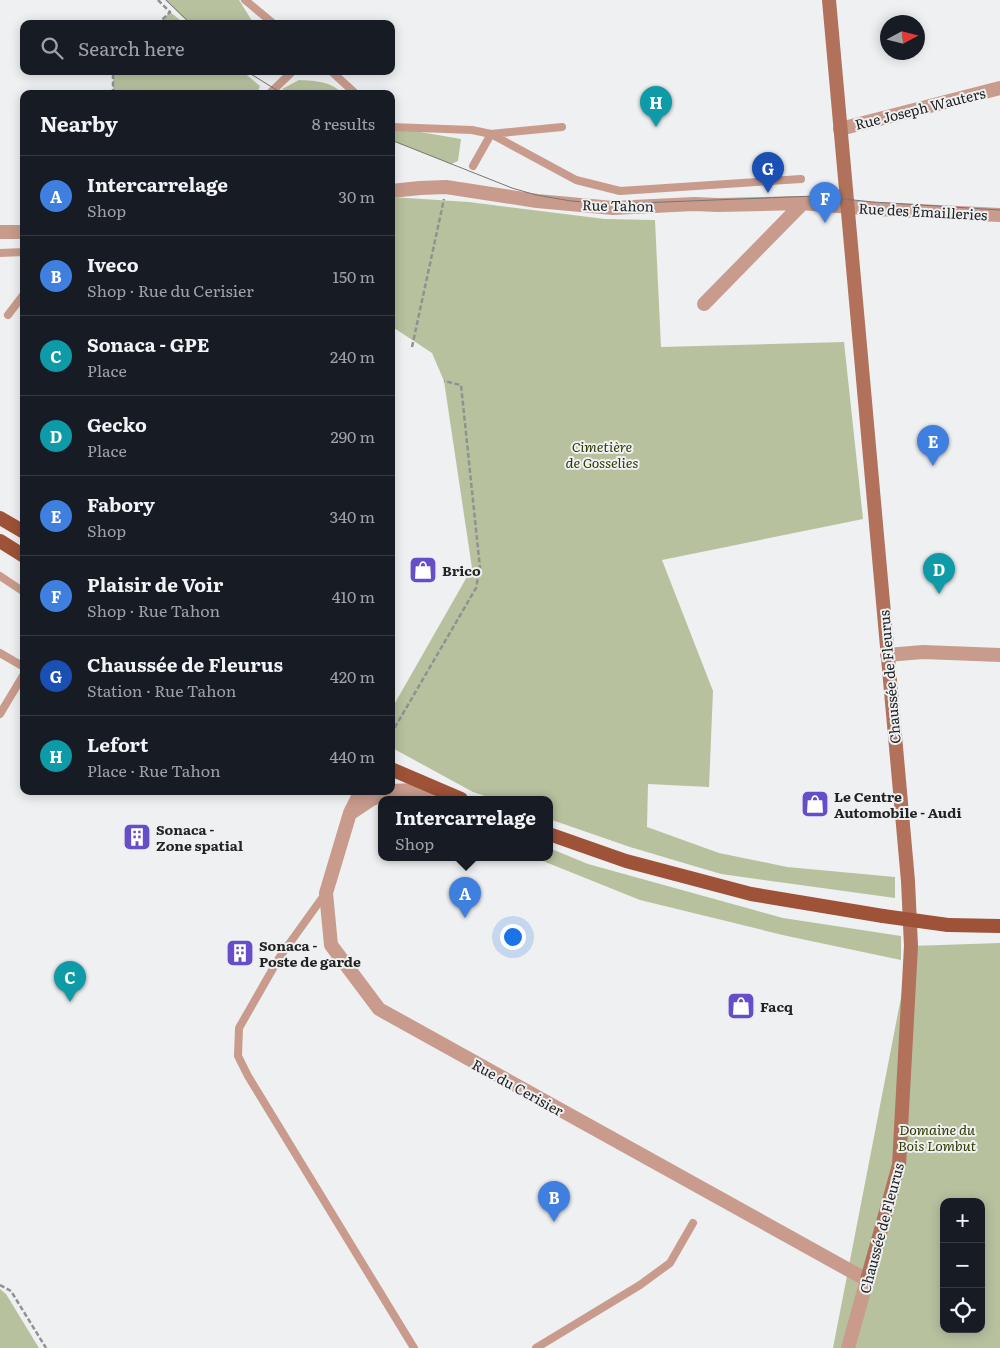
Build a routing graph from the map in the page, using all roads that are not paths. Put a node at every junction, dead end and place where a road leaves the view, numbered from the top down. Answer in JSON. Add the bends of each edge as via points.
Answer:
{"nodes":[{"id":1,"x":245,"y":0,"type":"edge"},
{"id":2,"x":829,"y":0,"type":"edge"},
{"id":3,"x":269,"y":20,"type":"edge"},
{"id":4,"x":288,"y":75,"type":"edge"},
{"id":5,"x":335,"y":75,"type":"edge"},
{"id":6,"x":1000,"y":88,"type":"edge"},
{"id":7,"x":273,"y":90,"type":"edge"},
{"id":8,"x":352,"y":90,"type":"edge"},
{"id":9,"x":395,"y":127,"type":"edge"},
{"id":10,"x":562,"y":127,"type":"dead end"},
{"id":11,"x":840,"y":129,"type":"junction"},
{"id":12,"x":491,"y":134,"type":"junction"},
{"id":13,"x":473,"y":166,"type":"dead end"},
{"id":14,"x":800,"y":179,"type":"dead end"},
{"id":15,"x":395,"y":191,"type":"edge"},
{"id":16,"x":801,"y":203,"type":"junction"},
{"id":17,"x":847,"y":206,"type":"junction"},
{"id":18,"x":1000,"y":215,"type":"edge"},
{"id":19,"x":0,"y":232,"type":"edge"},
{"id":20,"x":20,"y":232,"type":"edge"},
{"id":21,"x":20,"y":252,"type":"edge"},
{"id":22,"x":0,"y":253,"type":"edge"},
{"id":23,"x":20,"y":299,"type":"edge"},
{"id":24,"x":704,"y":304,"type":"dead end"},
{"id":25,"x":8,"y":315,"type":"dead end"},
{"id":26,"x":0,"y":518,"type":"edge"},
{"id":27,"x":20,"y":530,"type":"edge"},
{"id":28,"x":0,"y":541,"type":"edge"},
{"id":29,"x":20,"y":554,"type":"edge"},
{"id":30,"x":0,"y":576,"type":"edge"},
{"id":31,"x":20,"y":589,"type":"edge"},
{"id":32,"x":0,"y":653,"type":"edge"},
{"id":33,"x":887,"y":655,"type":"junction"},
{"id":34,"x":1000,"y":655,"type":"edge"},
{"id":35,"x":20,"y":665,"type":"edge"},
{"id":36,"x":20,"y":681,"type":"edge"},
{"id":37,"x":0,"y":714,"type":"edge"},
{"id":38,"x":395,"y":771,"type":"edge"},
{"id":39,"x":436,"y":789,"type":"junction"},
{"id":40,"x":395,"y":791,"type":"edge"},
{"id":41,"x":349,"y":795,"type":"edge"},
{"id":42,"x":359,"y":795,"type":"edge"},
{"id":43,"x":378,"y":796,"type":"edge"},
{"id":44,"x":454,"y":796,"type":"edge"},
{"id":45,"x":350,"y":813,"type":"junction"},
{"id":46,"x":553,"y":835,"type":"edge"},
{"id":47,"x":326,"y":893,"type":"junction"},
{"id":48,"x":1000,"y":926,"type":"edge"},
{"id":49,"x":693,"y":1223,"type":"dead end"},
{"id":50,"x":867,"y":1280,"type":"junction"},
{"id":51,"x":414,"y":1348,"type":"edge"},
{"id":52,"x":536,"y":1348,"type":"edge"},
{"id":53,"x":848,"y":1348,"type":"edge"}],
"edges":[{"from":1,"to":3,"type":"lane"},
{"from":2,"to":11,"type":"main road","name":"Chaussée de Fleurus"},
{"from":4,"to":7,"type":"lane"},
{"from":5,"to":8,"type":"lane"},
{"from":6,"to":11,"type":"street","name":"Rue Joseph Wauters"},
{"from":9,"to":12,"type":"lane","via":[[472,130]]},
{"from":10,"to":12,"type":"lane"},
{"from":11,"to":17,"type":"main road","name":"Chaussée de Fleurus"},
{"from":12,"to":13,"type":"lane"},
{"from":12,"to":14,"type":"lane","via":[[576,180],[620,191]]},
{"from":15,"to":16,"type":"street","name":"Rue Tahon","via":[[446,188],[613,208]]},
{"from":16,"to":17,"type":"street","name":"Rue Tahon"},
{"from":16,"to":24,"type":"street"},
{"from":17,"to":18,"type":"street","name":"Rue des Émailleries"},
{"from":17,"to":33,"type":"main road","name":"Chaussée de Fleurus"},
{"from":19,"to":20,"type":"street"},
{"from":21,"to":22,"type":"lane"},
{"from":23,"to":25,"type":"lane"},
{"from":26,"to":27,"type":"main road"},
{"from":28,"to":29,"type":"main road"},
{"from":30,"to":31,"type":"lane"},
{"from":32,"to":35,"type":"lane"},
{"from":33,"to":34,"type":"street","via":[[923,652]]},
{"from":33,"to":50,"type":"main road","name":"Chaussée de Fleurus","via":[[911,946],[899,1165]]},
{"from":36,"to":37,"type":"lane"},
{"from":38,"to":39,"type":"main road"},
{"from":39,"to":40,"type":"street"},
{"from":39,"to":44,"type":"main road"},
{"from":41,"to":45,"type":"street"},
{"from":42,"to":45,"type":"street","name":"Rue du Cerisier"},
{"from":43,"to":45,"type":"street"},
{"from":45,"to":47,"type":"street","name":"Rue du Cerisier"},
{"from":46,"to":48,"type":"main road","bridge":true,"via":[[626,861],[751,894],[948,925]]},
{"from":47,"to":50,"type":"street","name":"Rue du Cerisier","via":[[331,945],[379,1009]]},
{"from":47,"to":51,"type":"lane","via":[[256,996],[239,1028],[238,1056]]},
{"from":49,"to":52,"type":"lane","via":[[670,1262],[640,1286]]},
{"from":50,"to":53,"type":"street","name":"Chaussée de Fleurus"}]}
